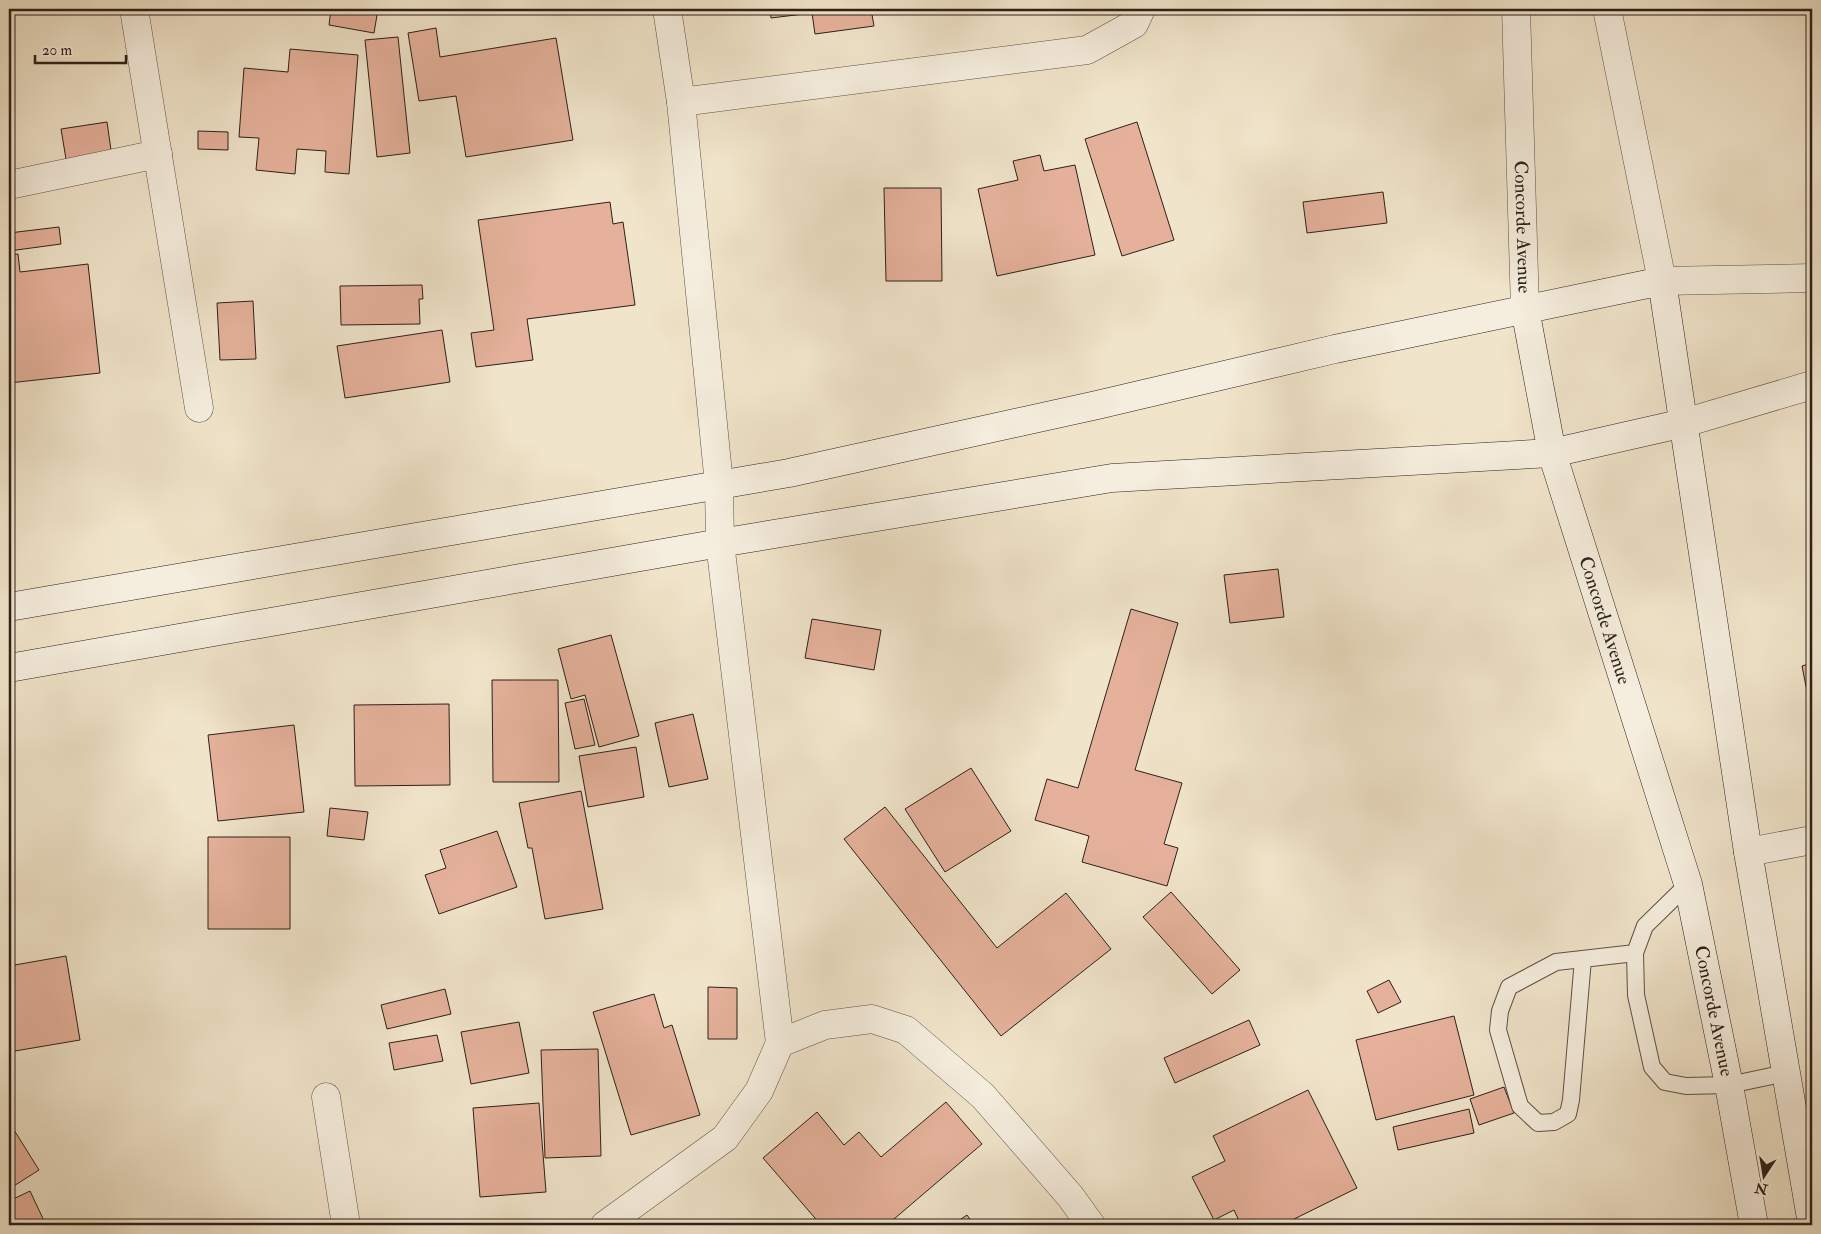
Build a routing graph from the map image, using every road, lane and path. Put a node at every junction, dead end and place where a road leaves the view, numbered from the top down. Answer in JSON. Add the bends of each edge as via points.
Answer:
{"nodes":[{"id":1,"x":134,"y":9,"type":"edge"},
{"id":2,"x":667,"y":9,"type":"edge"},
{"id":3,"x":1140,"y":9,"type":"edge"},
{"id":4,"x":1516,"y":9,"type":"edge"},
{"id":5,"x":1607,"y":9,"type":"edge"},
{"id":6,"x":681,"y":102,"type":"junction"},
{"id":7,"x":158,"y":154,"type":"junction"},
{"id":8,"x":9,"y":185,"type":"edge"},
{"id":9,"x":1812,"y":278,"type":"edge"},
{"id":10,"x":1662,"y":281,"type":"junction"},
{"id":11,"x":1525,"y":309,"type":"junction"},
{"id":12,"x":1812,"y":385,"type":"edge"},
{"id":13,"x":199,"y":408,"type":"dead end"},
{"id":14,"x":1684,"y":423,"type":"junction"},
{"id":15,"x":1552,"y":453,"type":"junction"},
{"id":16,"x":719,"y":484,"type":"junction"},
{"id":17,"x":720,"y":543,"type":"junction"},
{"id":18,"x":9,"y":607,"type":"edge"},
{"id":19,"x":9,"y":668,"type":"edge"},
{"id":20,"x":1812,"y":840,"type":"edge"},
{"id":21,"x":1748,"y":852,"type":"junction"},
{"id":22,"x":1688,"y":884,"type":"junction"},
{"id":23,"x":1635,"y":953,"type":"junction"},
{"id":24,"x":1584,"y":958,"type":"junction"},
{"id":25,"x":780,"y":1042,"type":"junction"},
{"id":26,"x":1786,"y":1073,"type":"junction"},
{"id":27,"x":1729,"y":1085,"type":"junction"},
{"id":28,"x":326,"y":1097,"type":"dead end"},
{"id":29,"x":1812,"y":1224,"type":"edge"},
{"id":30,"x":346,"y":1225,"type":"edge"},
{"id":31,"x":606,"y":1225,"type":"edge"},
{"id":32,"x":1091,"y":1225,"type":"edge"},
{"id":33,"x":1754,"y":1225,"type":"edge"}],
"edges":[{"from":1,"to":7,"type":"street"},
{"from":2,"to":6,"type":"street"},
{"from":3,"to":6,"type":"street","via":[[1134,24],[1087,50]]},
{"from":4,"to":11,"type":"street","name":"Concorde Avenue"},
{"from":5,"to":10,"type":"street"},
{"from":6,"to":16,"type":"street"},
{"from":7,"to":8,"type":"street"},
{"from":7,"to":13,"type":"street"},
{"from":9,"to":10,"type":"street"},
{"from":10,"to":11,"type":"street"},
{"from":10,"to":14,"type":"street"},
{"from":11,"to":15,"type":"street","name":"Concorde Avenue"},
{"from":11,"to":16,"type":"street","via":[[789,473]]},
{"from":12,"to":14,"type":"street"},
{"from":14,"to":15,"type":"street"},
{"from":14,"to":21,"type":"street"},
{"from":15,"to":17,"type":"street","via":[[1112,478]]},
{"from":15,"to":22,"type":"street","name":"Concorde Avenue"},
{"from":16,"to":17,"type":"street"},
{"from":16,"to":18,"type":"street"},
{"from":17,"to":19,"type":"street"},
{"from":17,"to":25,"type":"street"},
{"from":20,"to":21,"type":"street"},
{"from":21,"to":26,"type":"street"},
{"from":22,"to":23,"type":"lane","via":[[1645,926]]},
{"from":22,"to":27,"type":"street","name":"Concorde Avenue"},
{"from":23,"to":24,"type":"lane"},
{"from":23,"to":27,"type":"lane","via":[[1636,995],[1652,1067],[1665,1082],[1686,1086]]},
{"from":24,"to":24,"type":"lane","via":[[1556,962],[1509,987],[1500,1012],[1498,1030],[1520,1106],[1538,1123],[1554,1122],[1568,1114]]},
{"from":25,"to":31,"type":"street","via":[[759,1091],[725,1138]]},
{"from":25,"to":32,"type":"street","via":[[825,1025],[872,1019],[906,1030],[983,1096],[1070,1196]]},
{"from":26,"to":27,"type":"lane"},
{"from":26,"to":29,"type":"street"},
{"from":27,"to":33,"type":"street","name":"Concorde Avenue"},
{"from":28,"to":30,"type":"street"}]}
